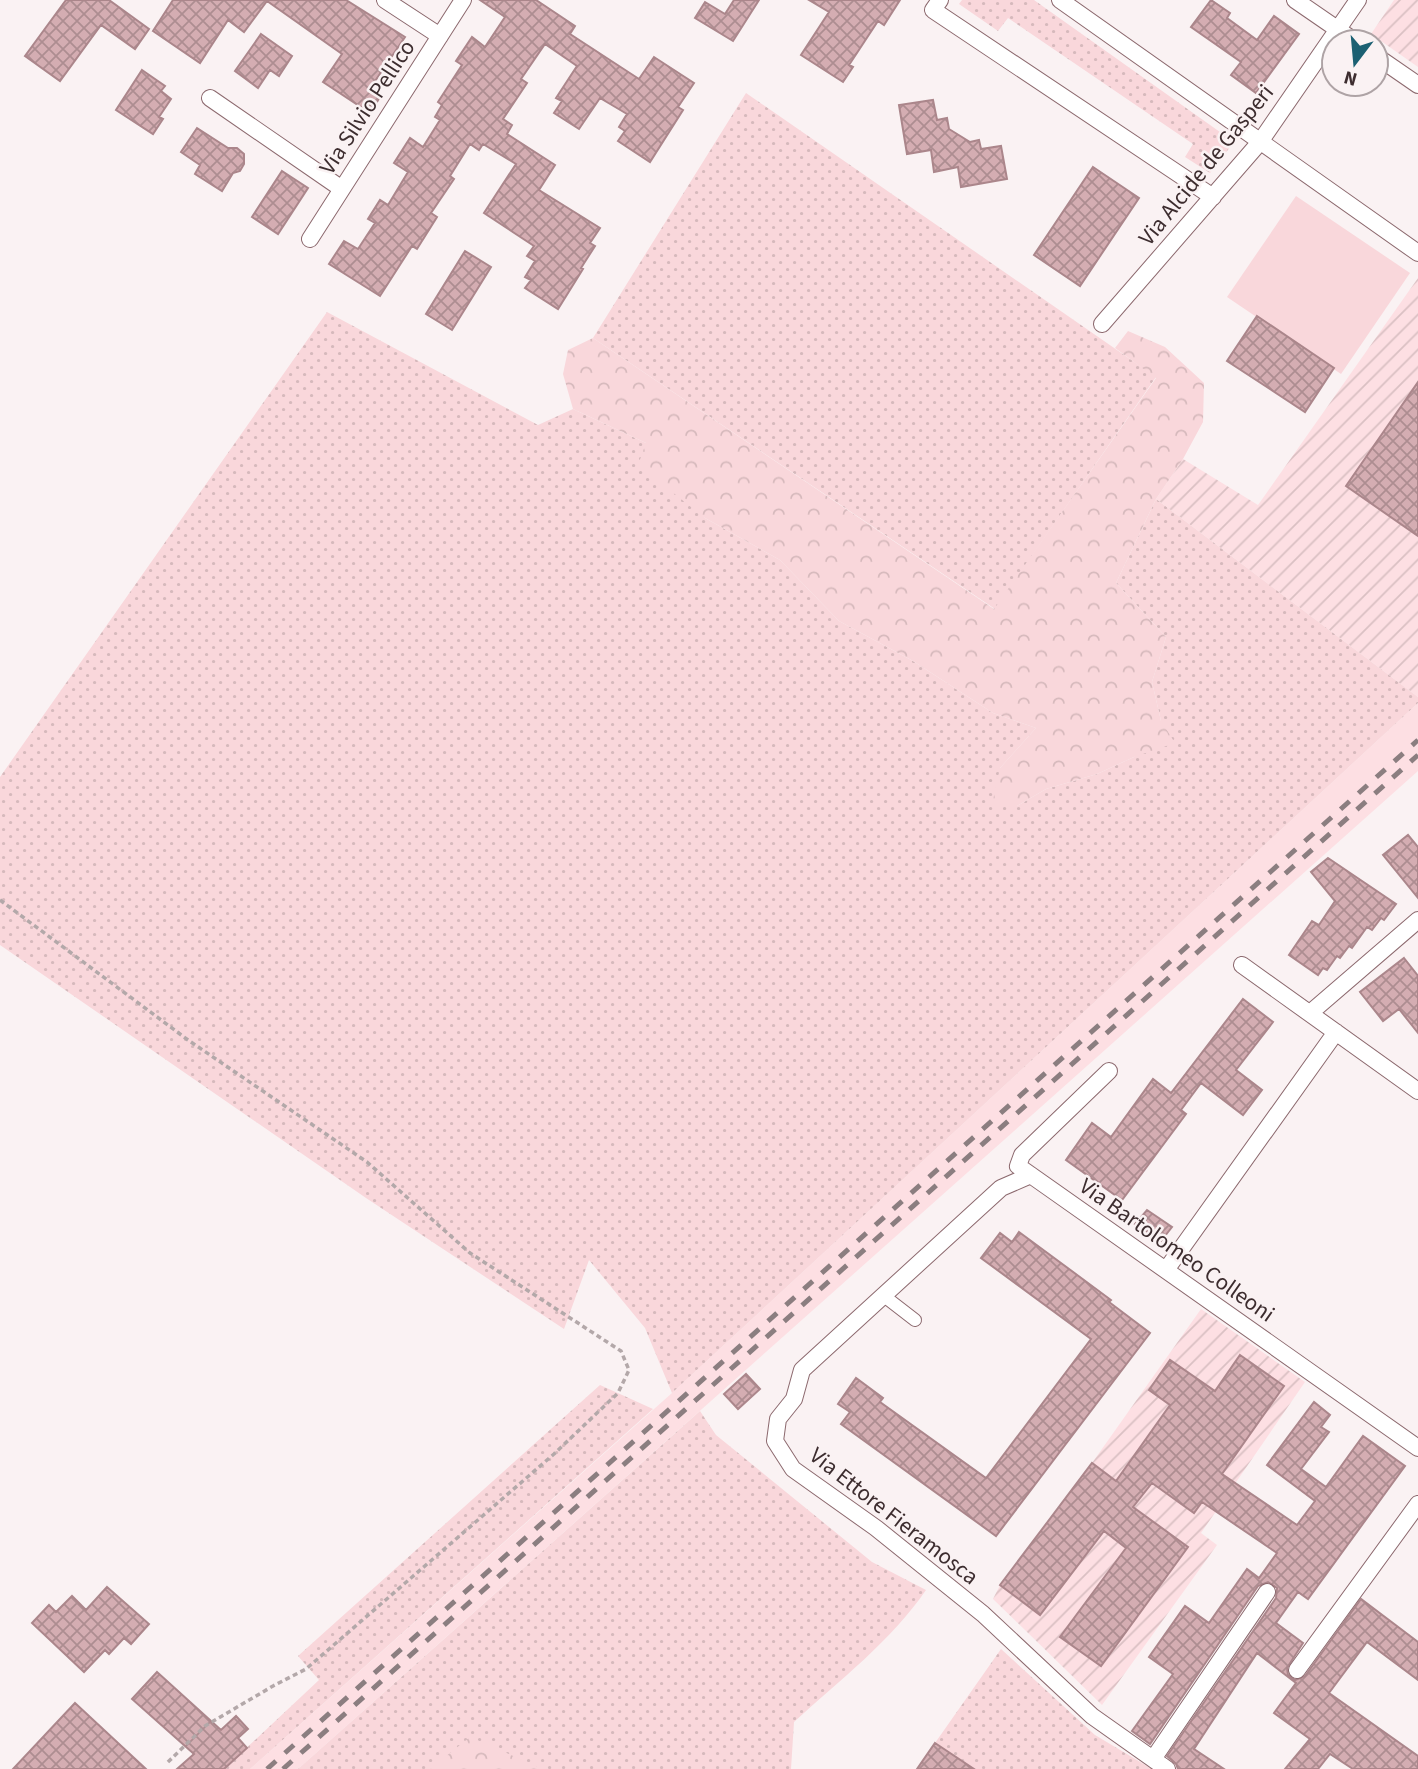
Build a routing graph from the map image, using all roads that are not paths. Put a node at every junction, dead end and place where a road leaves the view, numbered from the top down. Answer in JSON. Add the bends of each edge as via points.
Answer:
{"nodes":[{"id":1,"x":385,"y":0,"type":"edge"},
{"id":2,"x":463,"y":0,"type":"edge"},
{"id":3,"x":940,"y":0,"type":"edge"},
{"id":4,"x":1060,"y":0,"type":"edge"},
{"id":5,"x":1295,"y":0,"type":"edge"},
{"id":6,"x":1358,"y":0,"type":"edge"},
{"id":7,"x":1336,"y":28,"type":"edge"},
{"id":8,"x":1338,"y":28,"type":"edge"},
{"id":9,"x":440,"y":36,"type":"junction"},
{"id":10,"x":1320,"y":54,"type":"edge"},
{"id":11,"x":1390,"y":66,"type":"edge"},
{"id":12,"x":1418,"y":85,"type":"edge"},
{"id":13,"x":210,"y":98,"type":"dead end"},
{"id":14,"x":1261,"y":142,"type":"junction"},
{"id":15,"x":342,"y":190,"type":"junction"},
{"id":16,"x":1213,"y":197,"type":"junction"},
{"id":17,"x":310,"y":239,"type":"dead end"},
{"id":18,"x":1418,"y":253,"type":"edge"},
{"id":19,"x":1102,"y":324,"type":"dead end"},
{"id":20,"x":1418,"y":920,"type":"edge"},
{"id":21,"x":1242,"y":965,"type":"dead end"},
{"id":22,"x":1310,"y":1013,"type":"junction"},
{"id":23,"x":1336,"y":1032,"type":"junction"},
{"id":24,"x":1109,"y":1071,"type":"dead end"},
{"id":25,"x":1418,"y":1091,"type":"edge"},
{"id":26,"x":1031,"y":1175,"type":"junction"},
{"id":27,"x":1166,"y":1270,"type":"junction"},
{"id":28,"x":884,"y":1296,"type":"junction"},
{"id":29,"x":915,"y":1320,"type":"dead end"},
{"id":30,"x":1418,"y":1448,"type":"edge"},
{"id":31,"x":1418,"y":1504,"type":"edge"},
{"id":32,"x":1266,"y":1592,"type":"dead end"},
{"id":33,"x":1297,"y":1670,"type":"dead end"},
{"id":34,"x":1153,"y":1759,"type":"junction"},
{"id":35,"x":1167,"y":1769,"type":"edge"}],
"edges":[{"from":1,"to":9,"type":"street"},
{"from":2,"to":9,"type":"street","name":"Via Silvio Pellico"},
{"from":3,"to":16,"type":"street","via":[[933,10]]},
{"from":4,"to":14,"type":"street"},
{"from":5,"to":7,"type":"street"},
{"from":6,"to":8,"type":"street","name":"Via Alcide de Gasperi"},
{"from":9,"to":15,"type":"street","name":"Via Silvio Pellico"},
{"from":10,"to":14,"type":"street","name":"Via Alcide de Gasperi"},
{"from":11,"to":12,"type":"street"},
{"from":13,"to":15,"type":"street"},
{"from":14,"to":16,"type":"street","name":"Via Alcide de Gasperi"},
{"from":14,"to":18,"type":"street"},
{"from":15,"to":17,"type":"street","name":"Via Silvio Pellico"},
{"from":16,"to":19,"type":"street","name":"Via Alcide de Gasperi"},
{"from":20,"to":22,"type":"street"},
{"from":21,"to":22,"type":"street"},
{"from":22,"to":23,"type":"street"},
{"from":23,"to":25,"type":"street"},
{"from":23,"to":27,"type":"street"},
{"from":24,"to":26,"type":"street","via":[[1022,1155],[1018,1166]]},
{"from":26,"to":27,"type":"street","name":"Via Bartolomeo Colleoni"},
{"from":26,"to":28,"type":"street","name":"Via Ettore Fieramosca","via":[[1001,1188]]},
{"from":27,"to":30,"type":"street","name":"Via Bartolomeo Colleoni"},
{"from":28,"to":29,"type":"street"},
{"from":28,"to":34,"type":"street","name":"Via Ettore Fieramosca","via":[[802,1370],[794,1399],[778,1419],[775,1441],[793,1469],[930,1571],[1093,1716]]},
{"from":31,"to":33,"type":"street"},
{"from":32,"to":34,"type":"street"},
{"from":34,"to":35,"type":"street","name":"Via Ettore Fieramosca"}]}
